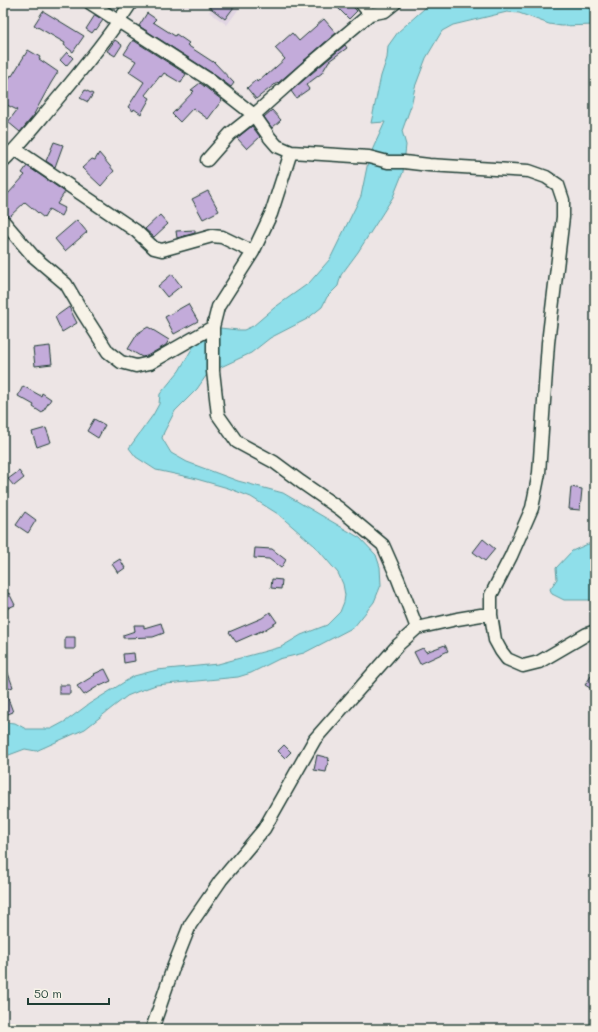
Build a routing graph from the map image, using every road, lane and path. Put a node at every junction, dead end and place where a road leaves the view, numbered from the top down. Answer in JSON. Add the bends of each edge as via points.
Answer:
{"nodes":[{"id":1,"x":90,"y":3,"type":"edge"},
{"id":2,"x":131,"y":3,"type":"edge"},
{"id":3,"x":361,"y":3,"type":"edge"},
{"id":4,"x":395,"y":3,"type":"edge"},
{"id":5,"x":370,"y":14,"type":"junction"},
{"id":6,"x":119,"y":21,"type":"junction"},
{"id":7,"x":254,"y":115,"type":"junction"},
{"id":8,"x":15,"y":149,"type":"junction"},
{"id":9,"x":291,"y":152,"type":"junction"},
{"id":10,"x":207,"y":160,"type":"dead end"},
{"id":11,"x":3,"y":161,"type":"edge"},
{"id":12,"x":3,"y":221,"type":"edge"},
{"id":13,"x":253,"y":252,"type":"junction"},
{"id":14,"x":213,"y":327,"type":"junction"},
{"id":15,"x":491,"y":615,"type":"junction"},
{"id":16,"x":417,"y":628,"type":"junction"},
{"id":17,"x":595,"y":631,"type":"edge"},
{"id":18,"x":152,"y":1029,"type":"edge"}],
"edges":[{"from":1,"to":6,"type":"street"},
{"from":2,"to":6,"type":"street"},
{"from":3,"to":5,"type":"street"},
{"from":4,"to":5,"type":"street","via":[[385,11]]},
{"from":5,"to":7,"type":"street"},
{"from":6,"to":7,"type":"street","via":[[208,79]]},
{"from":6,"to":8,"type":"street"},
{"from":7,"to":9,"type":"street","via":[[277,146]]},
{"from":7,"to":10,"type":"street","via":[[230,134]]},
{"from":8,"to":11,"type":"street"},
{"from":8,"to":13,"type":"street","via":[[136,231],[154,248],[162,250],[212,236],[222,237]]},
{"from":9,"to":13,"type":"street","via":[[271,214]]},
{"from":9,"to":15,"type":"street","via":[[369,156],[388,162],[529,171],[558,185],[563,200],[563,217],[548,343],[539,473],[532,508],[491,595]]},
{"from":12,"to":14,"type":"street","via":[[34,256],[66,284],[108,352],[121,362],[136,366],[150,363]]},
{"from":13,"to":14,"type":"street","via":[[218,307]]},
{"from":14,"to":16,"type":"street","via":[[213,371],[218,415],[237,442],[274,462],[340,509],[382,545]]},
{"from":15,"to":16,"type":"street","via":[[456,619]]},
{"from":15,"to":17,"type":"street","via":[[495,640],[501,651],[507,660],[523,666],[539,662]]},
{"from":16,"to":18,"type":"street","via":[[398,645],[314,739],[264,829],[220,880],[190,925]]}]}
